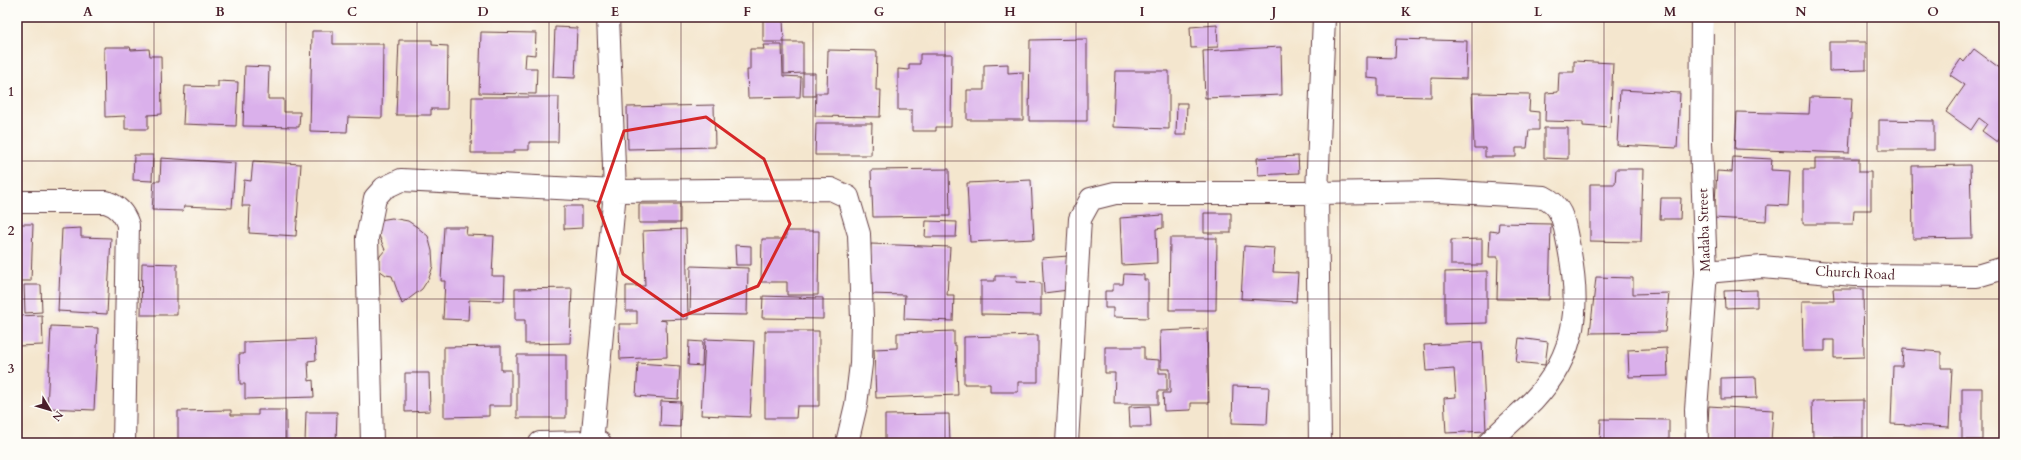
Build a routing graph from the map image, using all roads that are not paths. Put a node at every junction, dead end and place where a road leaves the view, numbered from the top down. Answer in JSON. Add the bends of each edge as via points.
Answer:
{"nodes":[{"id":1,"x":608,"y":17,"type":"edge"},
{"id":2,"x":1324,"y":17,"type":"edge"},
{"id":3,"x":1702,"y":17,"type":"edge"},
{"id":4,"x":615,"y":191,"type":"junction"},
{"id":5,"x":1317,"y":193,"type":"junction"},
{"id":6,"x":17,"y":202,"type":"edge"},
{"id":7,"x":2004,"y":268,"type":"edge"},
{"id":8,"x":1706,"y":272,"type":"junction"},
{"id":9,"x":595,"y":442,"type":"edge"},
{"id":10,"x":124,"y":443,"type":"edge"},
{"id":11,"x":372,"y":443,"type":"edge"},
{"id":12,"x":540,"y":443,"type":"edge"},
{"id":13,"x":847,"y":443,"type":"edge"},
{"id":14,"x":1067,"y":443,"type":"edge"},
{"id":15,"x":1320,"y":443,"type":"edge"},
{"id":16,"x":1489,"y":443,"type":"edge"},
{"id":17,"x":1697,"y":443,"type":"edge"}],
"edges":[{"from":1,"to":4,"type":"street"},
{"from":2,"to":5,"type":"street"},
{"from":3,"to":8,"type":"street","name":"Madaba Street","via":[[1701,143]]},
{"from":4,"to":9,"type":"street"},
{"from":4,"to":11,"type":"street","via":[[401,180],[384,188],[375,198],[367,238]]},
{"from":4,"to":13,"type":"street","via":[[831,189],[848,198],[859,234],[862,319],[861,364],[856,405]]},
{"from":5,"to":14,"type":"street","via":[[1115,193],[1092,199],[1080,219]]},
{"from":5,"to":15,"type":"street"},
{"from":5,"to":16,"type":"street","via":[[1437,191],[1544,197],[1557,206],[1563,219],[1576,289],[1572,330],[1564,358],[1552,378],[1533,400]]},
{"from":6,"to":10,"type":"street","via":[[106,202],[114,205],[126,217],[128,226]]},
{"from":7,"to":8,"type":"street","name":"Church Road","via":[[1977,276],[1854,275],[1762,267]]},
{"from":8,"to":17,"type":"street","name":"Madaba Street","via":[[1696,410]]},
{"from":9,"to":12,"type":"street"}]}
